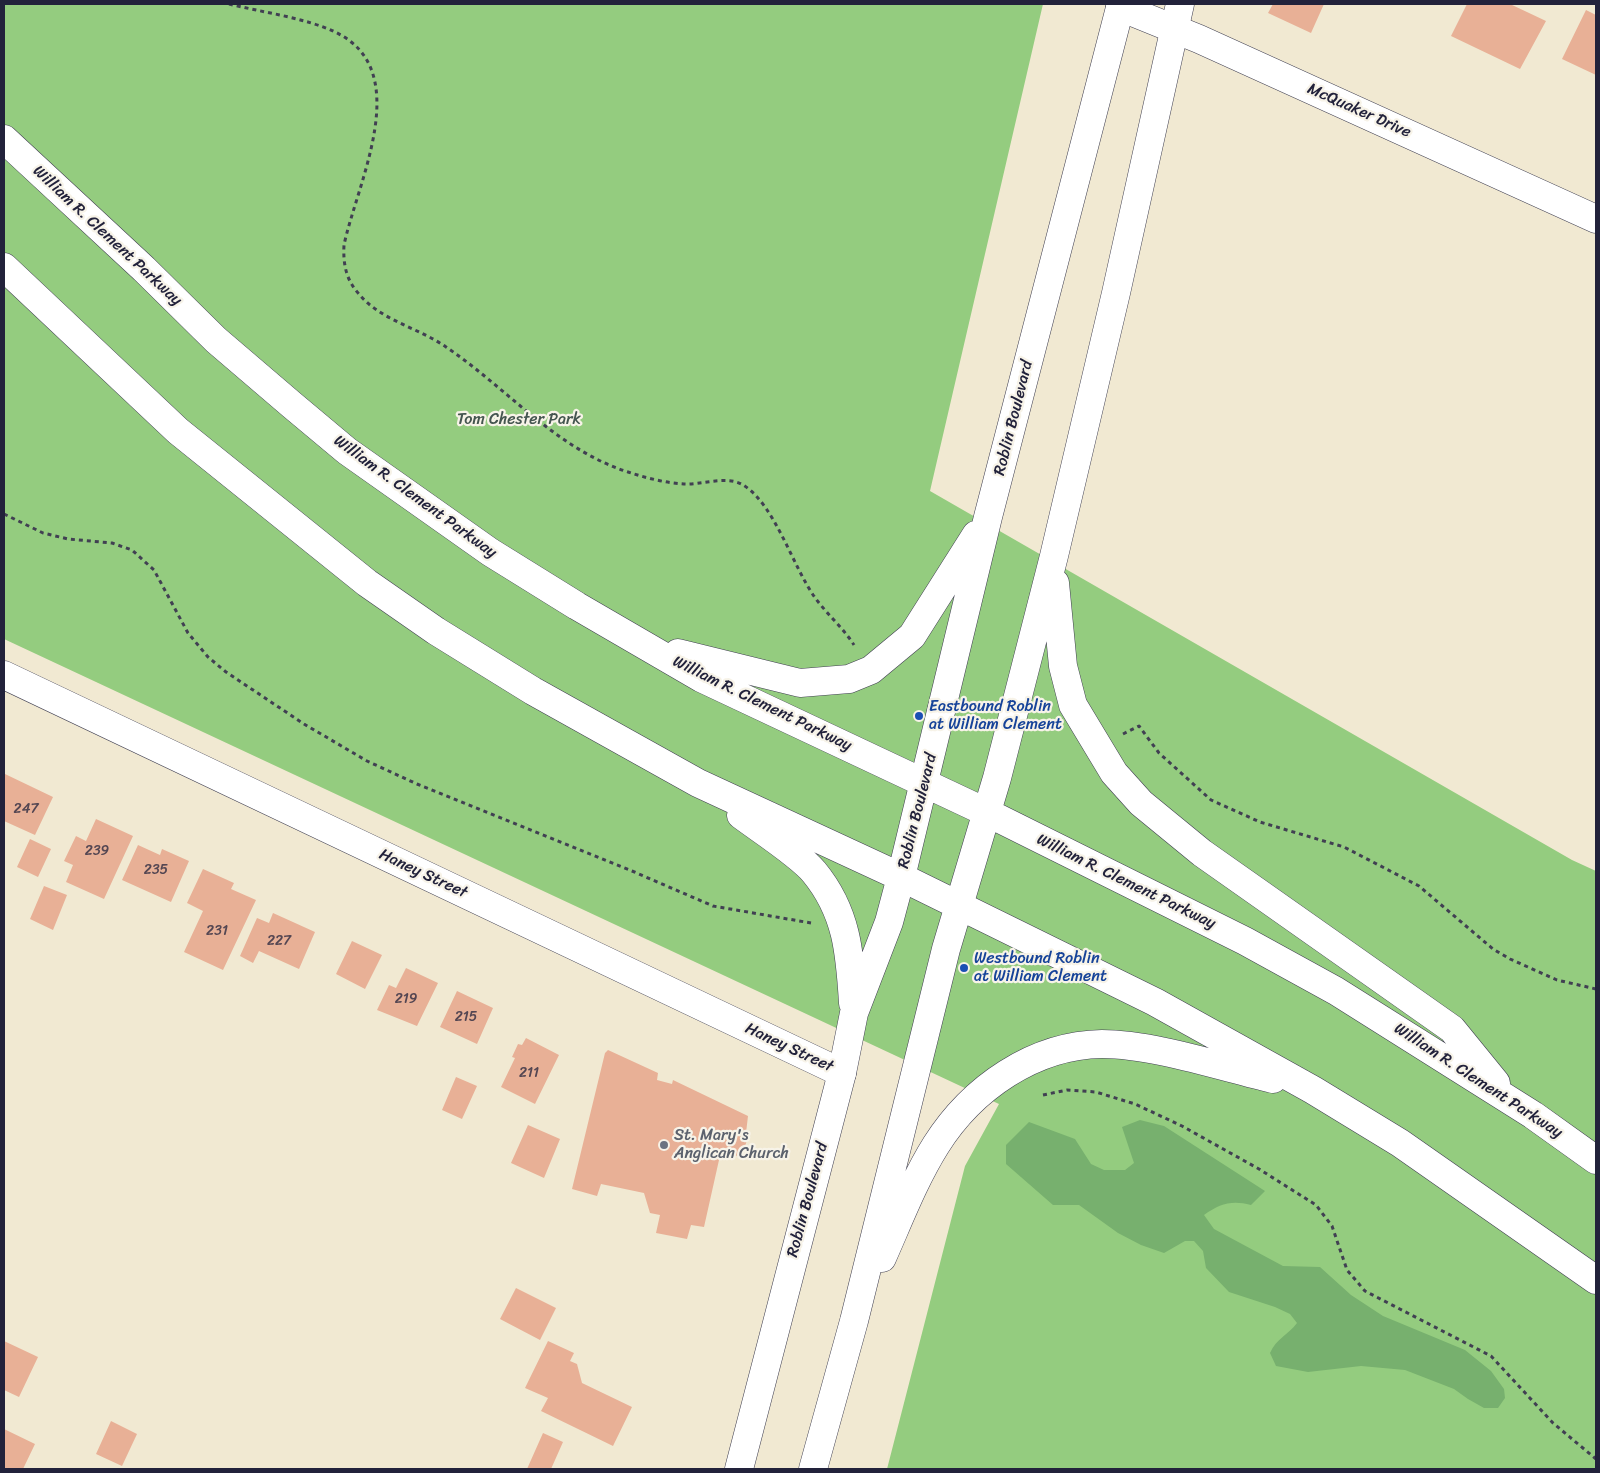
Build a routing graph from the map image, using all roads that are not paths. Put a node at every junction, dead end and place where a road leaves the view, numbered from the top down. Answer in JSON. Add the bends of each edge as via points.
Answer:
{"nodes":[{"id":1,"x":1120,"y":5,"type":"edge"},
{"id":2,"x":1177,"y":16,"type":"edge"},
{"id":3,"x":4,"y":139,"type":"edge"},
{"id":4,"x":1596,"y":219,"type":"edge"},
{"id":5,"x":4,"y":267,"type":"edge"},
{"id":6,"x":988,"y":517,"type":"junction"},
{"id":7,"x":1054,"y":556,"type":"junction"},
{"id":8,"x":642,"y":643,"type":"junction"},
{"id":9,"x":4,"y":675,"type":"edge"},
{"id":10,"x":698,"y":782,"type":"junction"},
{"id":11,"x":926,"y":782,"type":"junction"},
{"id":12,"x":988,"y":813,"type":"junction"},
{"id":13,"x":901,"y":877,"type":"junction"},
{"id":14,"x":960,"y":906,"type":"junction"},
{"id":15,"x":854,"y":1013,"type":"junction"},
{"id":16,"x":842,"y":1073,"type":"junction"},
{"id":17,"x":1313,"y":1090,"type":"junction"},
{"id":18,"x":1509,"y":1100,"type":"junction"},
{"id":19,"x":1596,"y":1160,"type":"edge"},
{"id":20,"x":1596,"y":1280,"type":"edge"},
{"id":21,"x":854,"y":1321,"type":"junction"},
{"id":22,"x":739,"y":1469,"type":"edge"},
{"id":23,"x":813,"y":1469,"type":"edge"}],
"edges":[{"from":1,"to":2,"type":"main road","name":"McQuaker Drive"},
{"from":1,"to":6,"type":"main road","name":"Roblin Boulevard"},
{"from":2,"to":4,"type":"main road","name":"McQuaker Drive"},
{"from":2,"to":7,"type":"main road"},
{"from":3,"to":8,"type":"main road","name":"William R. Clement Parkway","via":[[216,340],[348,450],[490,552]]},
{"from":5,"to":10,"type":"main road","via":[[178,431],[367,583],[436,631],[533,691]]},
{"from":6,"to":8,"type":"main road","via":[[912,636],[870,670],[849,680],[800,683]]},
{"from":6,"to":11,"type":"main road","name":"Roblin Boulevard"},
{"from":7,"to":12,"type":"main road"},
{"from":7,"to":18,"type":"main road","via":[[1063,666],[1073,705],[1114,773],[1141,803],[1202,853],[1452,1029]]},
{"from":8,"to":11,"type":"main road","name":"William R. Clement Parkway","via":[[701,678]]},
{"from":9,"to":16,"type":"main road","name":"Haney Street"},
{"from":10,"to":13,"type":"main road"},
{"from":10,"to":15,"type":"main road","via":[[814,871],[841,917],[850,951]]},
{"from":11,"to":12,"type":"main road","name":"William R. Clement Parkway"},
{"from":11,"to":13,"type":"main road","name":"Roblin Boulevard"},
{"from":12,"to":14,"type":"main road"},
{"from":12,"to":18,"type":"main road","name":"William R. Clement Parkway","via":[[1336,990]]},
{"from":13,"to":14,"type":"main road"},
{"from":13,"to":15,"type":"main road","name":"Roblin Boulevard","via":[[889,922]]},
{"from":14,"to":17,"type":"main road","via":[[1155,1002]]},
{"from":14,"to":21,"type":"main road","via":[[946,949]]},
{"from":15,"to":16,"type":"main road","name":"Roblin Boulevard"},
{"from":16,"to":22,"type":"main road","name":"Roblin Boulevard"},
{"from":17,"to":20,"type":"main road","via":[[1400,1143]]},
{"from":17,"to":21,"type":"main road","via":[[1142,1048],[1102,1044],[1061,1050],[1026,1061],[988,1086],[962,1111],[937,1144]]},
{"from":18,"to":19,"type":"main road","name":"William R. Clement Parkway"},
{"from":21,"to":23,"type":"main road"}]}
